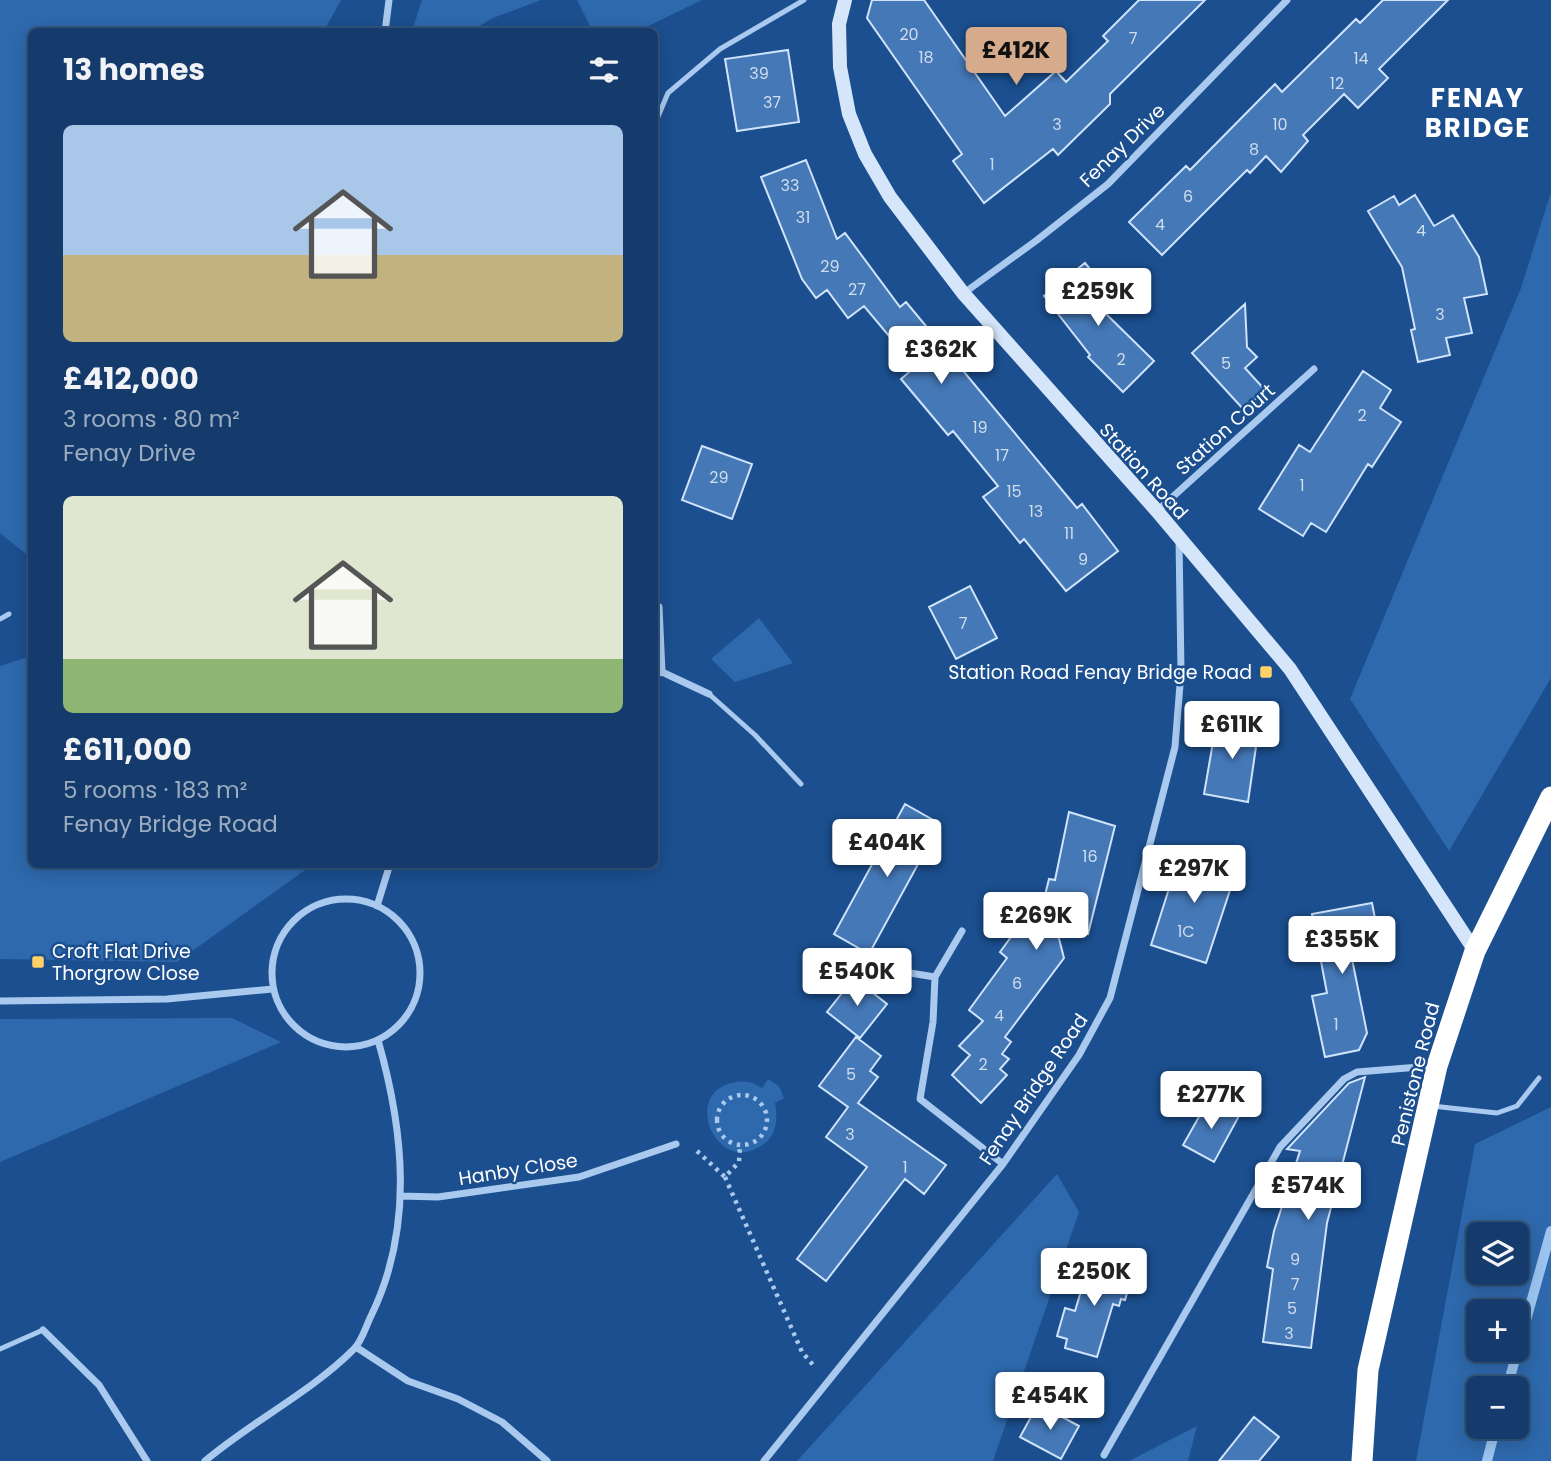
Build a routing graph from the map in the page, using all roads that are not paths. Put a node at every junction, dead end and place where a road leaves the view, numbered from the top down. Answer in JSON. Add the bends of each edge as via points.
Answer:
{"nodes":[{"id":1,"x":389,"y":0,"type":"edge"},
{"id":2,"x":804,"y":0,"type":"edge"},
{"id":3,"x":845,"y":0,"type":"edge"},
{"id":4,"x":1287,"y":0,"type":"edge"},
{"id":5,"x":386,"y":28,"type":"edge"},
{"id":6,"x":658,"y":117,"type":"edge"},
{"id":7,"x":963,"y":293,"type":"junction"},
{"id":8,"x":1314,"y":369,"type":"dead end"},
{"id":9,"x":1157,"y":511,"type":"junction"},
{"id":10,"x":1179,"y":538,"type":"junction"},
{"id":11,"x":659,"y":607,"type":"dead end"},
{"id":12,"x":9,"y":614,"type":"dead end"},
{"id":13,"x":0,"y":619,"type":"edge"},
{"id":14,"x":658,"y":674,"type":"edge"},
{"id":15,"x":709,"y":694,"type":"joint"},
{"id":16,"x":801,"y":784,"type":"dead end"},
{"id":17,"x":1551,"y":797,"type":"edge"},
{"id":18,"x":389,"y":868,"type":"edge"},
{"id":19,"x":377,"y":906,"type":"junction"},
{"id":20,"x":962,"y":931,"type":"dead end"},
{"id":21,"x":1475,"y":951,"type":"junction"},
{"id":22,"x":891,"y":970,"type":"dead end"},
{"id":23,"x":935,"y":977,"type":"junction"},
{"id":24,"x":273,"y":989,"type":"junction"},
{"id":25,"x":0,"y":1001,"type":"edge"},
{"id":26,"x":378,"y":1040,"type":"junction"},
{"id":27,"x":1437,"y":1066,"type":"junction"},
{"id":28,"x":1539,"y":1078,"type":"dead end"},
{"id":29,"x":1429,"y":1106,"type":"junction"},
{"id":30,"x":676,"y":1144,"type":"road end"},
{"id":31,"x":1003,"y":1164,"type":"junction"},
{"id":32,"x":401,"y":1196,"type":"junction"},
{"id":33,"x":43,"y":1330,"type":"joint"},
{"id":34,"x":356,"y":1347,"type":"junction"},
{"id":35,"x":0,"y":1349,"type":"edge"},
{"id":36,"x":1104,"y":1455,"type":"dead end"},
{"id":37,"x":147,"y":1461,"type":"edge"},
{"id":38,"x":205,"y":1461,"type":"edge"},
{"id":39,"x":547,"y":1461,"type":"edge"},
{"id":40,"x":764,"y":1461,"type":"edge"},
{"id":41,"x":1362,"y":1461,"type":"edge"}],
"edges":[{"from":1,"to":5,"type":"street"},
{"from":2,"to":6,"type":"lane","via":[[720,48],[668,93]]},
{"from":3,"to":7,"type":"street","name":"Station Road","via":[[839,24],[840,67],[849,114],[865,154],[890,197]]},
{"from":4,"to":7,"type":"street","name":"Fenay Drive","via":[[1108,184]]},
{"from":7,"to":9,"type":"street","name":"Station Road"},
{"from":8,"to":9,"type":"street","name":"Station Court"},
{"from":9,"to":10,"type":"street","name":"Station Road"},
{"from":10,"to":21,"type":"street","name":"Station Road","via":[[1290,669]]},
{"from":10,"to":31,"type":"street","name":"Fenay Bridge Road","via":[[1181,672],[1175,747],[1120,969],[1097,1026]]},
{"from":11,"to":14,"type":"street"},
{"from":12,"to":13,"type":"lane"},
{"from":14,"to":15,"type":"street"},
{"from":15,"to":16,"type":"lane"},
{"from":17,"to":21,"type":"highway","name":"Penistone Road"},
{"from":18,"to":19,"type":"street"},
{"from":19,"to":24,"type":"street","via":[[331,900],[291,923],[275,954]]},
{"from":19,"to":26,"type":"street","via":[[404,929],[419,961],[419,985],[412,1008],[398,1026]]},
{"from":20,"to":23,"type":"street"},
{"from":21,"to":27,"type":"highway","name":"Penistone Road"},
{"from":22,"to":23,"type":"street"},
{"from":23,"to":31,"type":"street","via":[[933,1022],[920,1099]]},
{"from":24,"to":25,"type":"street","via":[[167,999]]},
{"from":24,"to":26,"type":"street","via":[[281,1010],[313,1040],[357,1047]]},
{"from":26,"to":32,"type":"street","via":[[401,1149]]},
{"from":27,"to":29,"type":"highway","name":"Penistone Road"},
{"from":27,"to":36,"type":"street","via":[[1357,1072],[1344,1079],[1280,1147]]},
{"from":28,"to":29,"type":"lane","via":[[1517,1106],[1497,1113]]},
{"from":29,"to":41,"type":"highway","name":"Penistone Road","via":[[1368,1370]]},
{"from":30,"to":32,"type":"street","name":"Hanby Close","via":[[579,1178],[438,1196]]},
{"from":31,"to":40,"type":"street","name":"Fenay Bridge Road"},
{"from":32,"to":34,"type":"street","via":[[385,1287]]},
{"from":33,"to":35,"type":"lane"},
{"from":33,"to":37,"type":"street","via":[[99,1385]]},
{"from":34,"to":38,"type":"street"},
{"from":34,"to":39,"type":"street","via":[[408,1381],[502,1422]]}]}
